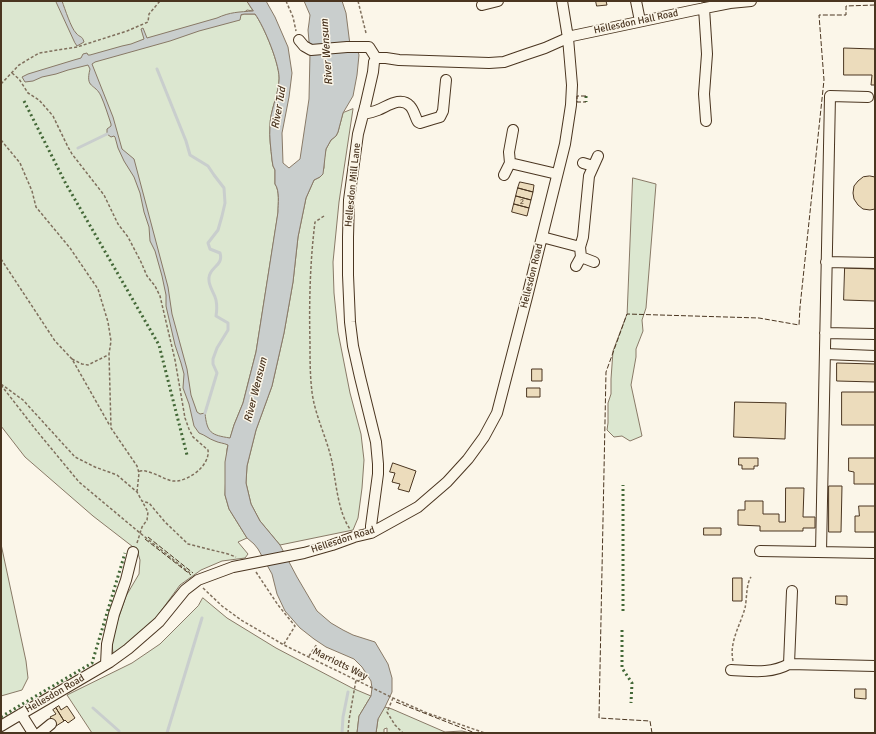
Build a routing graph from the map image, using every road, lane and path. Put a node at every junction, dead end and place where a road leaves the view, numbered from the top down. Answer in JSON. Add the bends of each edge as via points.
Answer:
{"nodes":[{"id":1,"x":160,"y":1,"type":"edge"},
{"id":2,"x":286,"y":1,"type":"edge"},
{"id":3,"x":358,"y":1,"type":"edge"},
{"id":4,"x":498,"y":1,"type":"edge"},
{"id":5,"x":562,"y":1,"type":"edge"},
{"id":6,"x":636,"y":1,"type":"edge"},
{"id":7,"x":751,"y":1,"type":"edge"},
{"id":8,"x":482,"y":4,"type":"dead end"},
{"id":9,"x":704,"y":8,"type":"junction"},
{"id":10,"x":640,"y":21,"type":"junction"},
{"id":11,"x":366,"y":33,"type":"dead end"},
{"id":12,"x":568,"y":38,"type":"junction"},
{"id":13,"x":299,"y":40,"type":"joint"},
{"id":14,"x":376,"y":58,"type":"junction"},
{"id":15,"x":12,"y":73,"type":"junction"},
{"id":16,"x":446,"y":80,"type":"dead end"},
{"id":17,"x":1,"y":84,"type":"edge"},
{"id":18,"x":868,"y":97,"type":"dead end"},
{"id":19,"x":363,"y":114,"type":"junction"},
{"id":20,"x":706,"y":121,"type":"dead end"},
{"id":21,"x":513,"y":130,"type":"dead end"},
{"id":22,"x":1,"y":140,"type":"edge"},
{"id":23,"x":598,"y":156,"type":"dead end"},
{"id":24,"x":510,"y":162,"type":"junction"},
{"id":25,"x":557,"y":174,"type":"junction"},
{"id":26,"x":504,"y":175,"type":"dead end"},
{"id":27,"x":324,"y":216,"type":"dead end"},
{"id":28,"x":542,"y":237,"type":"junction"},
{"id":29,"x":581,"y":252,"type":"junction"},
{"id":30,"x":1,"y":259,"type":"edge"},
{"id":31,"x":594,"y":262,"type":"dead end"},
{"id":32,"x":826,"y":262,"type":"junction"},
{"id":33,"x":875,"y":263,"type":"edge"},
{"id":34,"x":576,"y":266,"type":"dead end"},
{"id":35,"x":825,"y":333,"type":"junction"},
{"id":36,"x":875,"y":334,"type":"edge"},
{"id":37,"x":109,"y":354,"type":"junction"},
{"id":38,"x":825,"y":354,"type":"junction"},
{"id":39,"x":875,"y":356,"type":"edge"},
{"id":40,"x":72,"y":359,"type":"junction"},
{"id":41,"x":1,"y":385,"type":"edge"},
{"id":42,"x":111,"y":428,"type":"junction"},
{"id":43,"x":139,"y":473,"type":"junction"},
{"id":44,"x":137,"y":492,"type":"junction"},
{"id":45,"x":142,"y":501,"type":"junction"},
{"id":46,"x":372,"y":532,"type":"junction"},
{"id":47,"x":140,"y":533,"type":"junction"},
{"id":48,"x":361,"y":535,"type":"junction"},
{"id":49,"x":760,"y":551,"type":"dead end"},
{"id":50,"x":133,"y":552,"type":"joint"},
{"id":51,"x":820,"y":552,"type":"junction"},
{"id":52,"x":875,"y":553,"type":"edge"},
{"id":53,"x":255,"y":563,"type":"junction"},
{"id":54,"x":751,"y":577,"type":"dead end"},
{"id":55,"x":200,"y":583,"type":"junction"},
{"id":56,"x":792,"y":591,"type":"dead end"},
{"id":57,"x":317,"y":644,"type":"dead end"},
{"id":58,"x":284,"y":645,"type":"junction"},
{"id":59,"x":308,"y":656,"type":"junction"},
{"id":60,"x":106,"y":664,"type":"junction"},
{"id":61,"x":789,"y":664,"type":"junction"},
{"id":62,"x":875,"y":666,"type":"edge"},
{"id":63,"x":733,"y":670,"type":"joint"},
{"id":64,"x":366,"y":678,"type":"dead end"},
{"id":65,"x":356,"y":680,"type":"junction"},
{"id":66,"x":360,"y":682,"type":"junction"},
{"id":67,"x":393,"y":698,"type":"junction"},
{"id":68,"x":21,"y":714,"type":"junction"},
{"id":69,"x":51,"y":724,"type":"dead end"},
{"id":70,"x":1,"y":726,"type":"edge"},
{"id":71,"x":33,"y":733,"type":"edge"},
{"id":72,"x":40,"y":733,"type":"edge"},
{"id":73,"x":348,"y":733,"type":"edge"},
{"id":74,"x":403,"y":733,"type":"edge"},
{"id":75,"x":485,"y":733,"type":"edge"}],
"edges":[{"from":1,"to":15,"type":"path","via":[[149,14],[148,22],[77,47],[39,53],[19,65]]},
{"from":2,"to":13,"type":"path"},
{"from":3,"to":11,"type":"path"},
{"from":4,"to":8,"type":"street"},
{"from":5,"to":12,"type":"street","name":"Hellesdon Road"},
{"from":6,"to":10,"type":"street"},
{"from":7,"to":9,"type":"street","name":"Hellesdon Hall Road"},
{"from":9,"to":10,"type":"street","name":"Hellesdon Hall Road"},
{"from":9,"to":20,"type":"street","via":[[707,54],[704,94]]},
{"from":10,"to":12,"type":"street","name":"Hellesdon Hall Road"},
{"from":12,"to":14,"type":"street","via":[[504,62]]},
{"from":12,"to":25,"type":"street","name":"Hellesdon Road","via":[[571,105]]},
{"from":13,"to":14,"type":"street","via":[[311,50],[369,47]]},
{"from":14,"to":19,"type":"street","name":"Hellesdon Mill Lane"},
{"from":15,"to":17,"type":"path"},
{"from":15,"to":43,"type":"path","via":[[28,93],[39,100],[54,116],[68,147],[104,195],[160,296],[185,418],[193,437],[208,450],[208,455],[202,467],[186,479],[170,481],[144,470]]},
{"from":16,"to":19,"type":"street","via":[[443,111],[440,117],[433,120],[418,122],[413,110],[404,102],[393,103]]},
{"from":18,"to":32,"type":"street","via":[[830,96]]},
{"from":19,"to":46,"type":"street","name":"Hellesdon Mill Lane","via":[[350,200],[348,275],[353,346],[376,442],[378,474]]},
{"from":21,"to":24,"type":"street"},
{"from":22,"to":37,"type":"path","via":[[20,163],[36,207],[70,248],[98,289],[108,322],[111,341]]},
{"from":23,"to":29,"type":"street","via":[[588,165]]},
{"from":24,"to":25,"type":"street"},
{"from":24,"to":26,"type":"street"},
{"from":25,"to":28,"type":"street","name":"Hellesdon Road"},
{"from":27,"to":48,"type":"path","via":[[315,222],[311,248],[312,392],[318,420],[330,454],[340,506],[347,525]]},
{"from":28,"to":29,"type":"street"},
{"from":28,"to":46,"type":"street","name":"Hellesdon Road","via":[[497,413],[484,437],[447,482],[418,507]]},
{"from":29,"to":31,"type":"street"},
{"from":29,"to":34,"type":"street"},
{"from":30,"to":40,"type":"path","via":[[55,341]]},
{"from":32,"to":33,"type":"street"},
{"from":32,"to":35,"type":"street"},
{"from":35,"to":36,"type":"street"},
{"from":35,"to":38,"type":"street"},
{"from":37,"to":40,"type":"path","via":[[88,365]]},
{"from":37,"to":42,"type":"path"},
{"from":38,"to":39,"type":"street"},
{"from":38,"to":51,"type":"street"},
{"from":40,"to":42,"type":"path"},
{"from":41,"to":44,"type":"path","via":[[23,400],[75,457],[117,475]]},
{"from":41,"to":47,"type":"path","name":"Marriotts Way","via":[[80,482]]},
{"from":42,"to":43,"type":"path"},
{"from":43,"to":44,"type":"path"},
{"from":44,"to":45,"type":"path"},
{"from":45,"to":47,"type":"path","via":[[148,512]]},
{"from":45,"to":53,"type":"path","via":[[149,503],[188,544]]},
{"from":46,"to":48,"type":"street","name":"Hellesdon Road"},
{"from":47,"to":50,"type":"path"},
{"from":47,"to":55,"type":"path","name":"Marriotts Way"},
{"from":48,"to":53,"type":"street","name":"Hellesdon Road","via":[[304,553]]},
{"from":49,"to":51,"type":"street"},
{"from":50,"to":60,"type":"street","via":[[114,614],[107,644]]},
{"from":51,"to":52,"type":"street"},
{"from":53,"to":55,"type":"street","name":"Hellesdon Road","via":[[233,568]]},
{"from":53,"to":58,"type":"path","via":[[278,605],[295,626]]},
{"from":54,"to":63,"type":"path","via":[[748,581],[745,608],[734,636]]},
{"from":55,"to":58,"type":"path","name":"Marriotts Way","via":[[222,606]]},
{"from":55,"to":60,"type":"street","name":"Hellesdon Road","via":[[186,590],[144,636]]},
{"from":56,"to":61,"type":"street"},
{"from":57,"to":59,"type":"path"},
{"from":58,"to":59,"type":"path","name":"Marriotts Way"},
{"from":59,"to":65,"type":"path","name":"Marriotts Way"},
{"from":60,"to":68,"type":"street","name":"Hellesdon Road"},
{"from":61,"to":62,"type":"street"},
{"from":61,"to":63,"type":"street","via":[[766,671]]},
{"from":64,"to":66,"type":"path","via":[[361,678]]},
{"from":65,"to":66,"type":"path","name":"Marriotts Way"},
{"from":65,"to":73,"type":"path"},
{"from":66,"to":67,"type":"path","name":"Marriotts Way"},
{"from":67,"to":74,"type":"path","via":[[387,712]]},
{"from":67,"to":75,"type":"path","name":"Marriotts Way"},
{"from":68,"to":70,"type":"street","name":"Hellesdon Road"},
{"from":68,"to":71,"type":"street"},
{"from":69,"to":72,"type":"street"}]}
